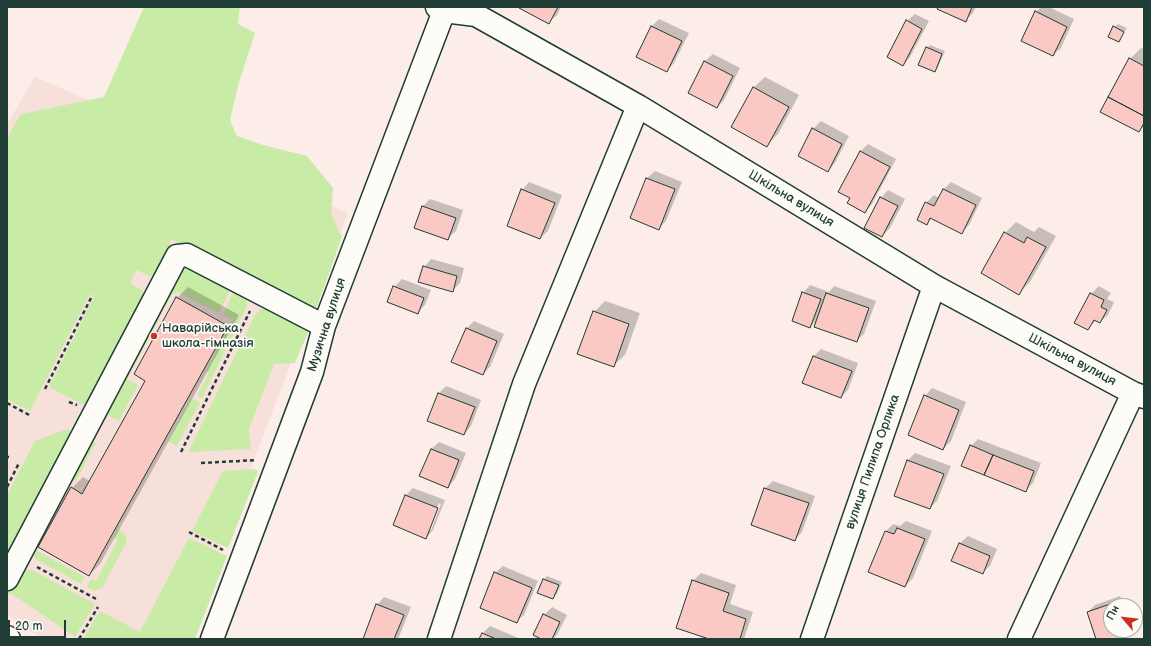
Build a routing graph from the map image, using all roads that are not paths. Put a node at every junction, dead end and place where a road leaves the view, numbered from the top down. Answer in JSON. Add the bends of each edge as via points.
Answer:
{"nodes":[{"id":1,"x":441,"y":9,"type":"edge"},
{"id":2,"x":478,"y":11,"type":"edge"},
{"id":3,"x":638,"y":106,"type":"junction"},
{"id":4,"x":934,"y":286,"type":"junction"},
{"id":5,"x":324,"y":326,"type":"junction"},
{"id":6,"x":1138,"y":395,"type":"edge"},
{"id":7,"x":7,"y":579,"type":"edge"},
{"id":8,"x":212,"y":639,"type":"edge"},
{"id":9,"x":439,"y":639,"type":"edge"},
{"id":10,"x":812,"y":639,"type":"edge"},
{"id":11,"x":1019,"y":639,"type":"edge"}],
"edges":[{"from":1,"to":2,"type":"street","name":"Шкільна вулиця"},
{"from":1,"to":5,"type":"street","name":"Музична вулиця"},
{"from":2,"to":3,"type":"street","name":"Шкільна вулиця"},
{"from":3,"to":4,"type":"street","name":"Шкільна вулиця"},
{"from":3,"to":9,"type":"street","via":[[524,384]]},
{"from":4,"to":6,"type":"street","name":"Шкільна вулиця"},
{"from":4,"to":10,"type":"street","name":"вулиця Пилипа Орлика"},
{"from":5,"to":7,"type":"street","via":[[188,255],[177,256]]},
{"from":5,"to":8,"type":"street","name":"Музична вулиця","via":[[312,372]]},
{"from":6,"to":11,"type":"street"}]}
